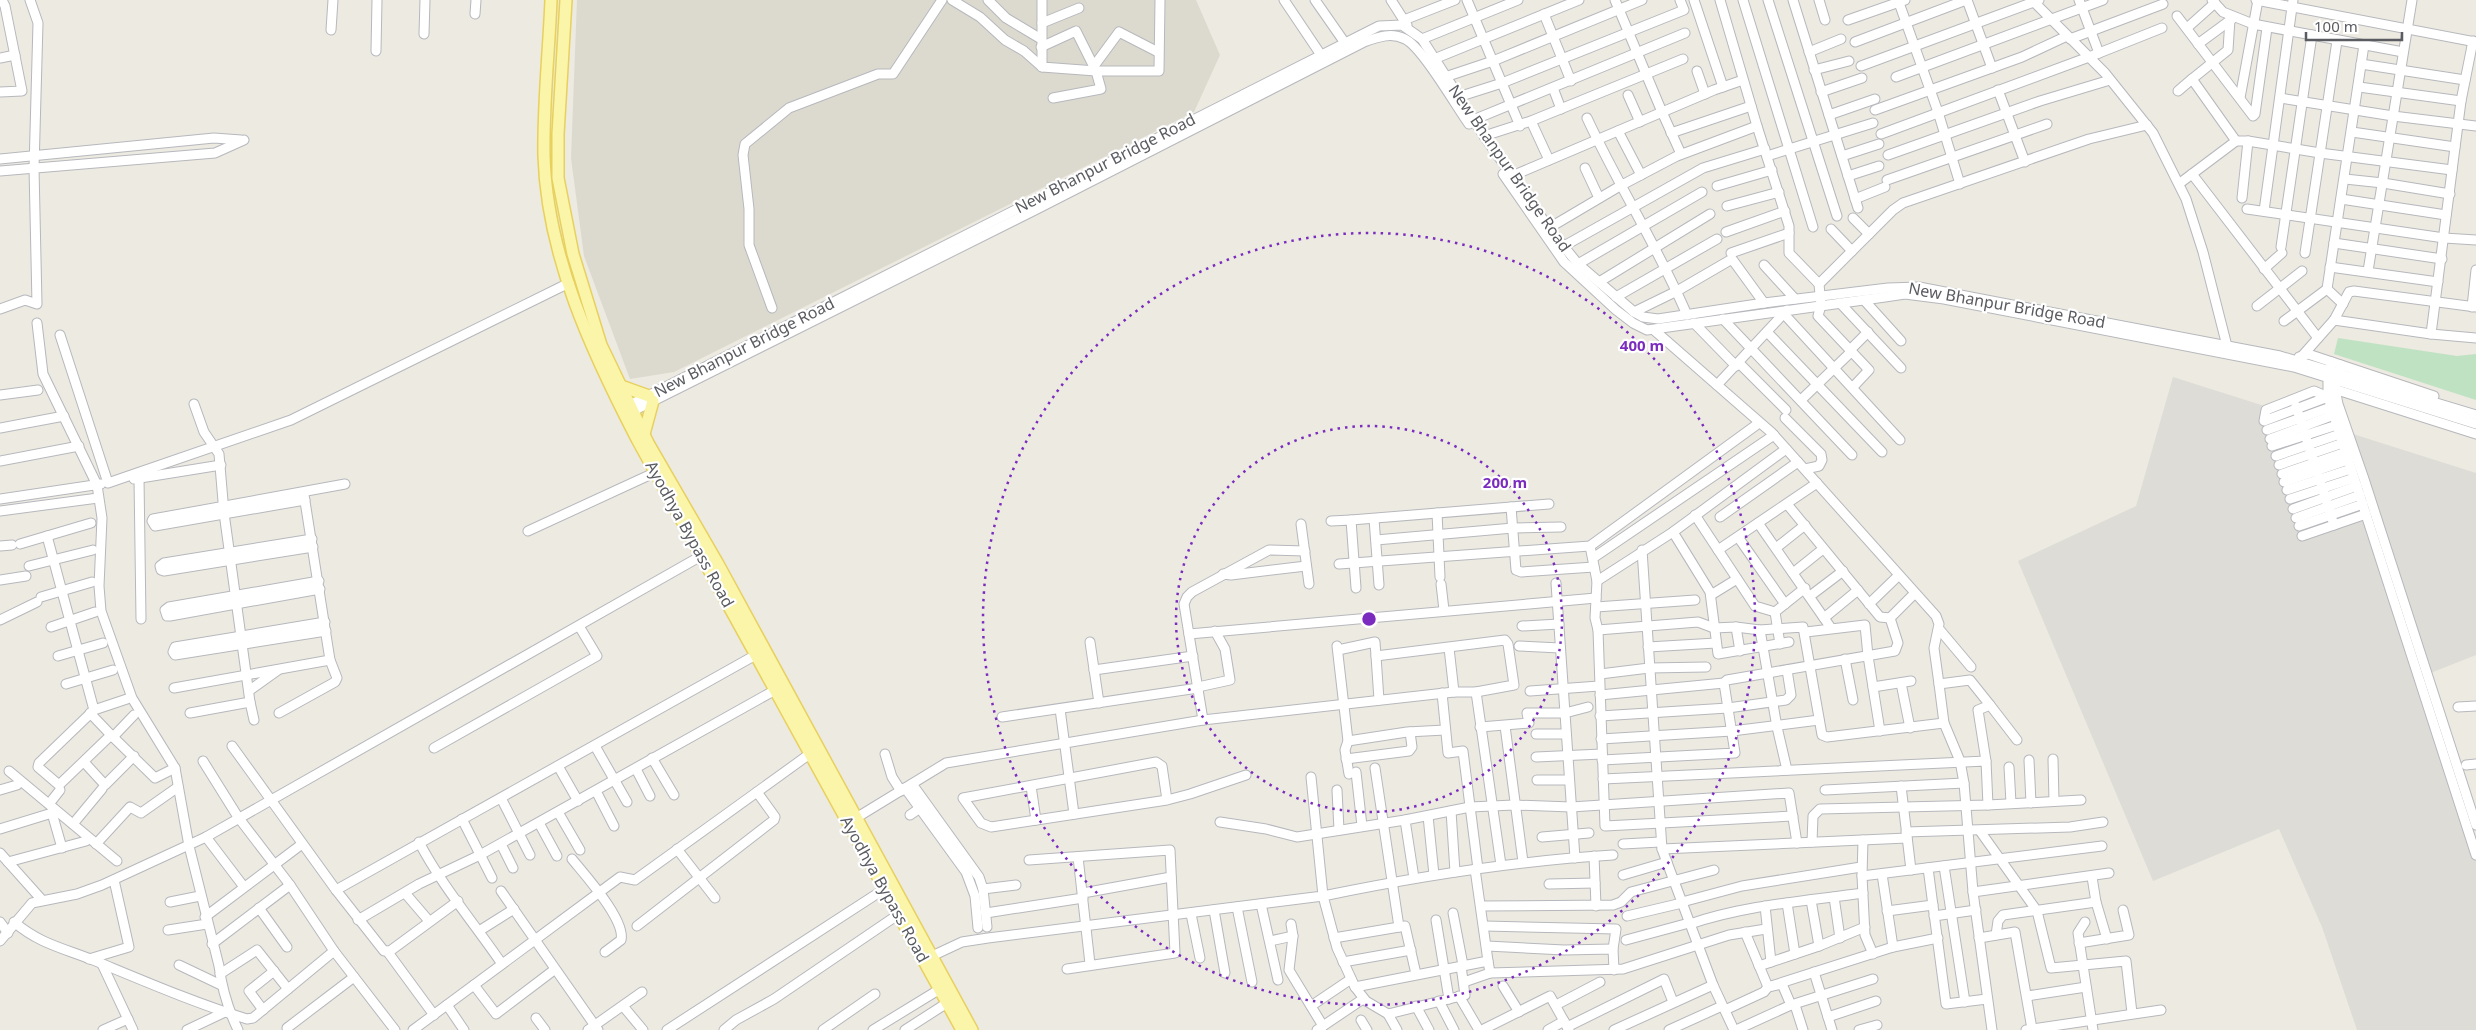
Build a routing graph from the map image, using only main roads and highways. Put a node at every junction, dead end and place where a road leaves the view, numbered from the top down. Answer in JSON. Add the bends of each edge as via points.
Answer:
{"nodes":[{"id":1,"x":551,"y":0,"type":"edge"},
{"id":2,"x":566,"y":0,"type":"edge"},
{"id":3,"x":575,"y":261,"type":"junction"},
{"id":4,"x":563,"y":265,"type":"junction"},
{"id":5,"x":594,"y":340,"type":"junction"},
{"id":6,"x":620,"y":386,"type":"junction"},
{"id":7,"x":628,"y":410,"type":"junction"},
{"id":8,"x":644,"y":434,"type":"junction"},
{"id":9,"x":760,"y":652,"type":"junction"},
{"id":10,"x":889,"y":886,"type":"junction"},
{"id":11,"x":927,"y":953,"type":"junction"},
{"id":12,"x":964,"y":1028,"type":"edge"}],
"edges":[{"from":1,"to":4,"type":"main road","name":"Ayodhya Bypass Road","via":[[544,156],[549,200]]},
{"from":2,"to":3,"type":"main road","name":"Ayodhya Bypass Road","via":[[558,178]]},
{"from":3,"to":4,"type":"main road"},
{"from":3,"to":5,"type":"main road","name":"Ayodhya Bypass Road"},
{"from":4,"to":5,"type":"main road","name":"Ayodhya Bypass Road"},
{"from":5,"to":6,"type":"main road","name":"Ayodhya Bypass Road"},
{"from":5,"to":7,"type":"main road","name":"Ayodhya Bypass Road"},
{"from":6,"to":7,"type":"main road","name":"Ayodhya Bypass Road"},
{"from":6,"to":8,"type":"main road","via":[[651,398]]},
{"from":7,"to":8,"type":"main road","name":"Ayodhya Bypass Road"},
{"from":7,"to":9,"type":"main road","name":"Ayodhya Bypass Road","via":[[656,472]]},
{"from":8,"to":9,"type":"main road","name":"Ayodhya Bypass Road"},
{"from":9,"to":10,"type":"main road","name":"Ayodhya Bypass Road","via":[[856,818]]},
{"from":9,"to":10,"type":"main road","name":"Ayodhya Bypass Road","via":[[811,753]]},
{"from":10,"to":11,"type":"main road","name":"Ayodhya Bypass Road"},
{"from":10,"to":11,"type":"main road","name":"Ayodhya Bypass Road","via":[[899,914]]},
{"from":11,"to":12,"type":"main road","name":"Ayodhya Bypass Road"}]}
